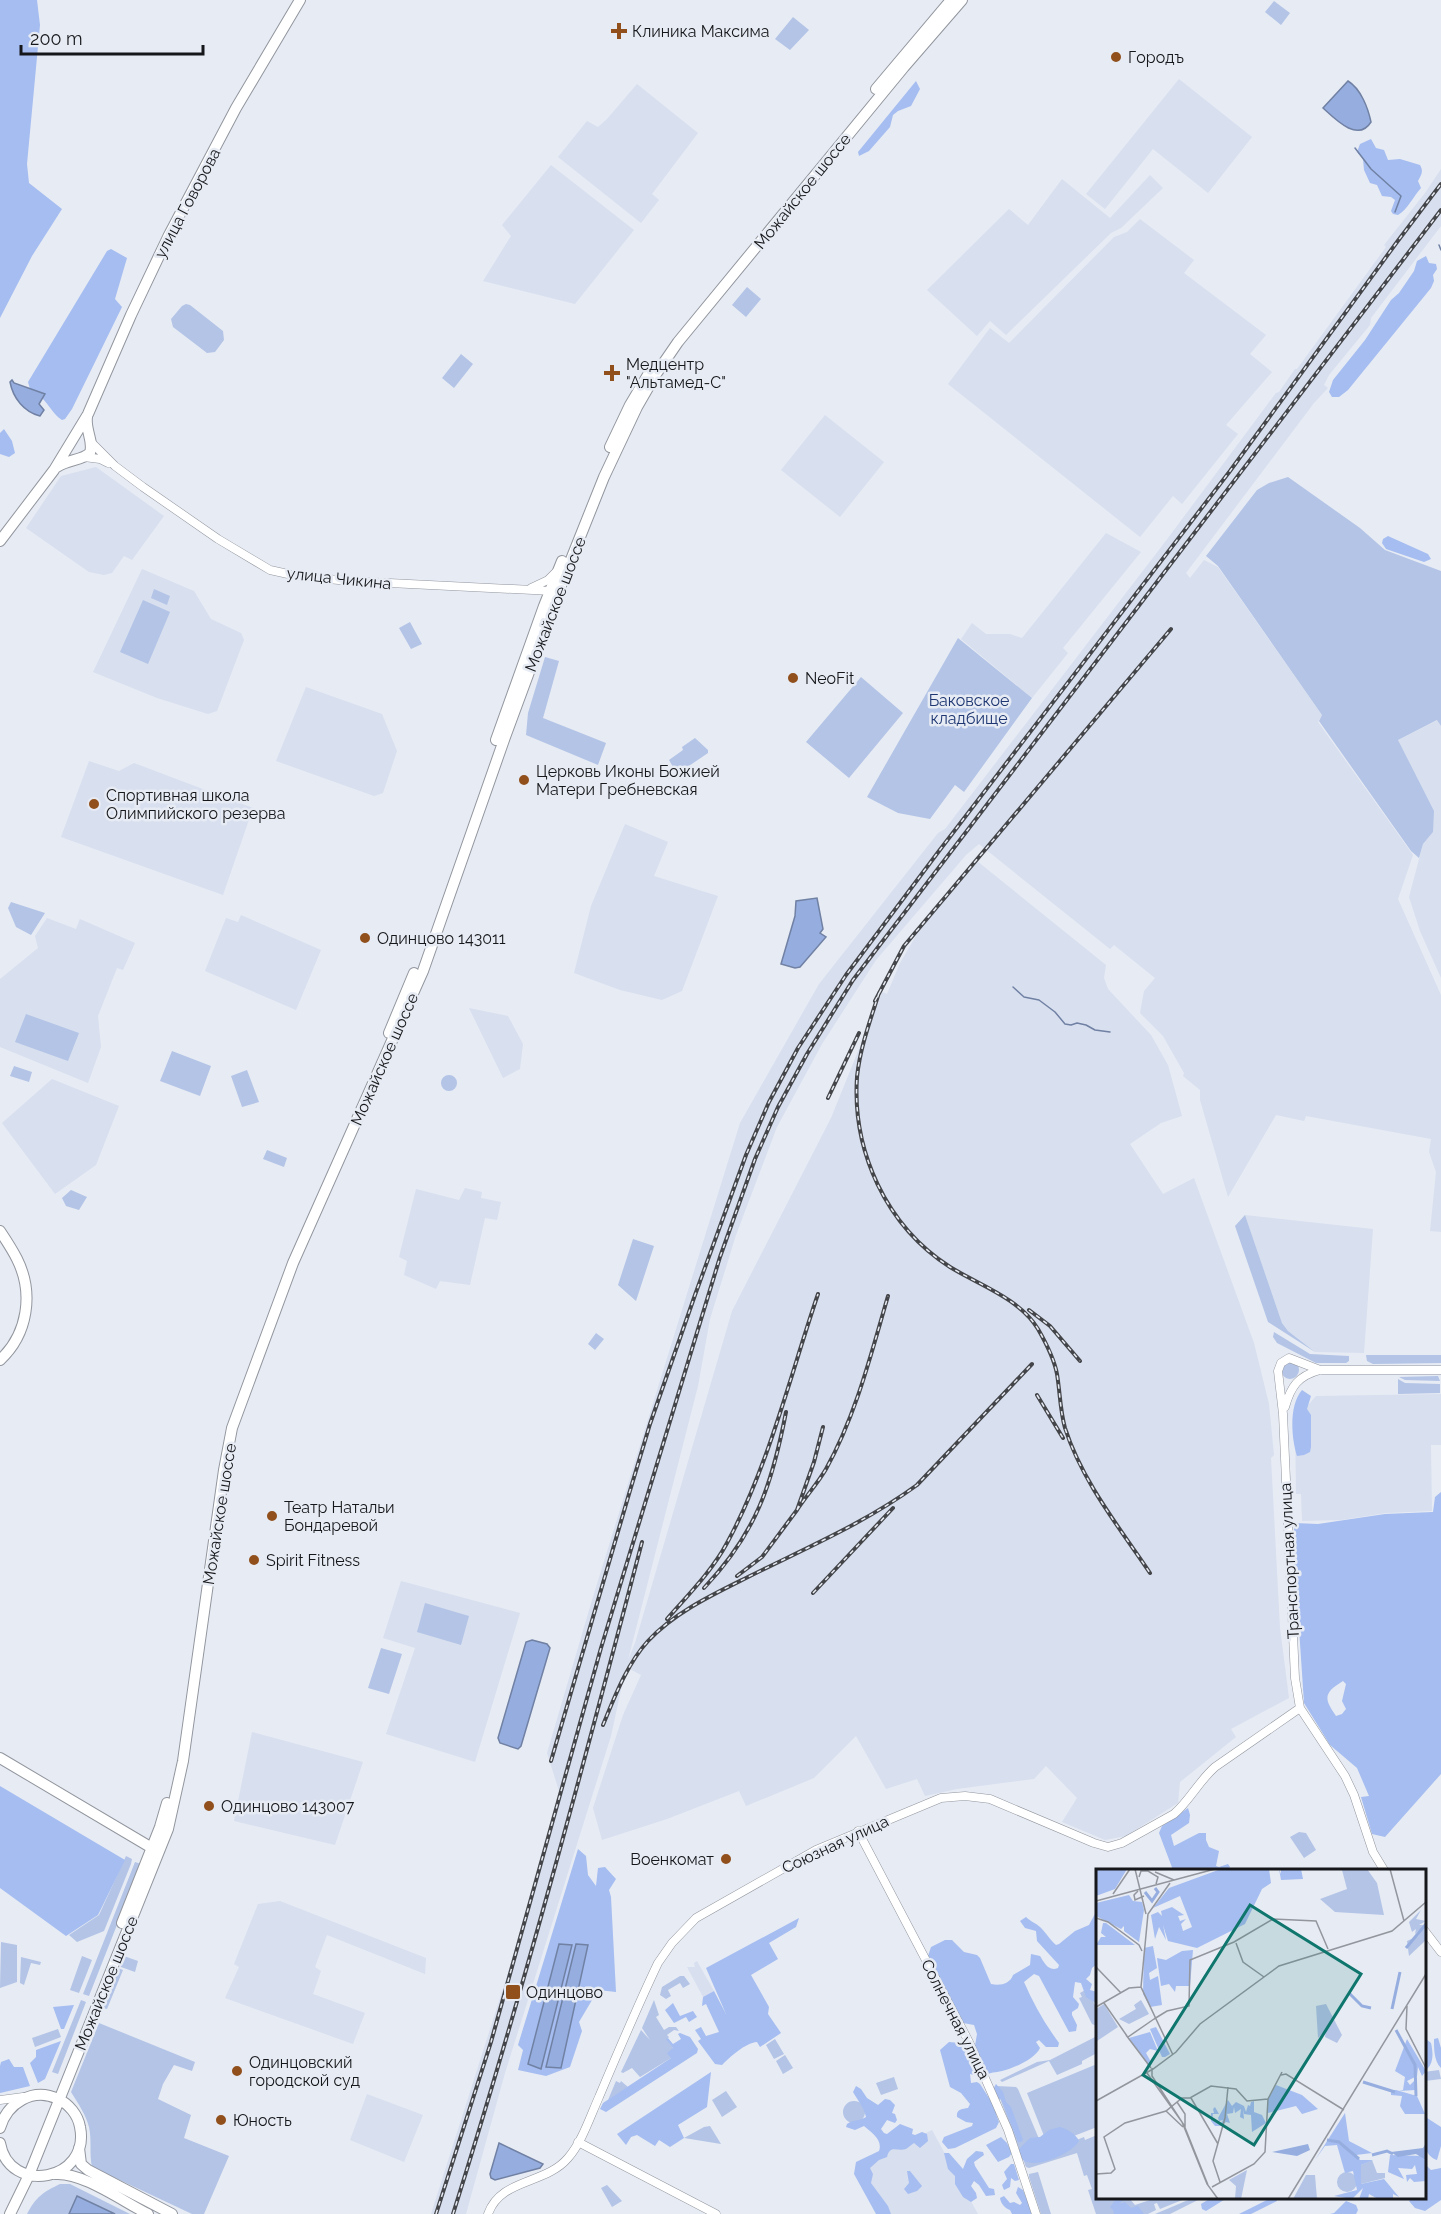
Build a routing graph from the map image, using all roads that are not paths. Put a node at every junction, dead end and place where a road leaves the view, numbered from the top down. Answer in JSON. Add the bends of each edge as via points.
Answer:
{"nodes":[{"id":1,"x":300,"y":0,"type":"edge"},
{"id":2,"x":951,"y":0,"type":"edge"},
{"id":3,"x":962,"y":0,"type":"edge"},
{"id":4,"x":88,"y":414,"type":"junction"},
{"id":5,"x":90,"y":440,"type":"junction"},
{"id":6,"x":71,"y":442,"type":"junction"},
{"id":7,"x":82,"y":458,"type":"junction"},
{"id":8,"x":115,"y":466,"type":"junction"},
{"id":9,"x":54,"y":470,"type":"junction"},
{"id":10,"x":0,"y":541,"type":"edge"},
{"id":11,"x":559,"y":569,"type":"junction"},
{"id":12,"x":530,"y":589,"type":"junction"},
{"id":13,"x":554,"y":591,"type":"junction"},
{"id":14,"x":0,"y":1230,"type":"edge"},
{"id":15,"x":0,"y":1360,"type":"edge"},
{"id":16,"x":1300,"y":1362,"type":"junction"},
{"id":17,"x":1320,"y":1370,"type":"junction"},
{"id":18,"x":1441,"y":1370,"type":"edge"},
{"id":19,"x":1279,"y":1375,"type":"junction"},
{"id":20,"x":1298,"y":1379,"type":"junction"},
{"id":21,"x":1283,"y":1414,"type":"junction"},
{"id":22,"x":1300,"y":1708,"type":"junction"},
{"id":23,"x":0,"y":1758,"type":"edge"},
{"id":24,"x":858,"y":1831,"type":"junction"},
{"id":25,"x":155,"y":1850,"type":"junction"},
{"id":26,"x":1383,"y":1869,"type":"edge"},
{"id":27,"x":1426,"y":1931,"type":"edge"},
{"id":28,"x":1441,"y":1952,"type":"edge"},
{"id":29,"x":30,"y":2096,"type":"junction"},
{"id":30,"x":56,"y":2098,"type":"junction"},
{"id":31,"x":0,"y":2100,"type":"edge"},
{"id":32,"x":0,"y":2128,"type":"edge"},
{"id":33,"x":578,"y":2142,"type":"junction"},
{"id":34,"x":0,"y":2146,"type":"edge"},
{"id":35,"x":79,"y":2148,"type":"junction"},
{"id":36,"x":26,"y":2174,"type":"junction"},
{"id":37,"x":55,"y":2174,"type":"junction"},
{"id":38,"x":150,"y":2209,"type":"edge"},
{"id":39,"x":2,"y":2214,"type":"edge"},
{"id":40,"x":10,"y":2214,"type":"edge"},
{"id":41,"x":172,"y":2214,"type":"edge"},
{"id":42,"x":488,"y":2214,"type":"edge"},
{"id":43,"x":716,"y":2214,"type":"edge"},
{"id":44,"x":1036,"y":2214,"type":"edge"}],
"edges":[{"from":1,"to":4,"type":"main road","name":"улица Говорова","via":[[236,108],[169,235]]},
{"from":2,"to":11,"type":"main road","name":"Можайское шоссе","via":[[650,370],[610,446]]},
{"from":3,"to":13,"type":"main road","name":"Можайское шоссе","via":[[668,356],[615,452]]},
{"from":4,"to":5,"type":"main road","name":"улица Говорова"},
{"from":4,"to":6,"type":"main road","name":"улица Говорова"},
{"from":5,"to":6,"type":"main road","via":[[82,436]]},
{"from":5,"to":7,"type":"main road","name":"улица Говорова","via":[[90,453]]},
{"from":5,"to":8,"type":"street","name":"улица Чикина"},
{"from":6,"to":7,"type":"main road","via":[[71,452]]},
{"from":6,"to":9,"type":"main road","name":"улица Говорова"},
{"from":7,"to":8,"type":"street","name":"улица Чикина","via":[[100,459]]},
{"from":7,"to":9,"type":"main road","name":"улица Говорова","via":[[68,460]]},
{"from":8,"to":12,"type":"street","name":"улица Чикина","via":[[218,539],[270,570],[351,581]]},
{"from":9,"to":10,"type":"main road","name":"улица Говорова"},
{"from":11,"to":12,"type":"street"},
{"from":11,"to":13,"type":"main road","name":"Можайское шоссе"},
{"from":12,"to":13,"type":"street","name":"улица Чикина"},
{"from":13,"to":25,"type":"main road","name":"Можайское шоссе","via":[[416,968],[286,1260],[229,1416],[217,1469],[176,1760]]},
{"from":14,"to":15,"type":"main road","via":[[18,1260],[27,1298],[19,1335]]},
{"from":16,"to":17,"type":"street"},
{"from":16,"to":19,"type":"street","via":[[1284,1359],[1278,1367]]},
{"from":16,"to":20,"type":"street","via":[[1303,1369]]},
{"from":17,"to":18,"type":"street"},
{"from":17,"to":20,"type":"street"},
{"from":19,"to":20,"type":"street","via":[[1286,1382]]},
{"from":19,"to":21,"type":"street","name":"Транспортная улица"},
{"from":20,"to":21,"type":"street"},
{"from":21,"to":22,"type":"street","name":"Транспортная улица","via":[[1292,1636]]},
{"from":22,"to":24,"type":"street","name":"Союзная улица","via":[[1215,1767],[1174,1814],[1113,1847],[1094,1844],[982,1797],[940,1798]]},
{"from":22,"to":26,"type":"street","via":[[1345,1776],[1373,1852]]},
{"from":23,"to":25,"type":"main road"},
{"from":24,"to":33,"type":"street","name":"Союзная улица","via":[[752,1885],[696,1918],[682,1931],[658,1963]]},
{"from":24,"to":44,"type":"street","name":"Солнечная улица","via":[[969,2042],[1008,2130]]},
{"from":25,"to":30,"type":"main road","name":"Можайское шоссе"},
{"from":27,"to":28,"type":"street"},
{"from":29,"to":30,"type":"main road"},
{"from":29,"to":31,"type":"street"},
{"from":29,"to":32,"type":"main road","via":[[11,2107]]},
{"from":30,"to":35,"type":"main road","via":[[75,2113],[80,2124]]},
{"from":30,"to":36,"type":"main road","name":"Можайское шоссе"},
{"from":33,"to":42,"type":"street","name":"Союзная улица","via":[[560,2166],[508,2189],[492,2204]]},
{"from":33,"to":43,"type":"street"},
{"from":34,"to":36,"type":"main road","via":[[10,2164]]},
{"from":35,"to":37,"type":"main road","via":[[70,2164]]},
{"from":35,"to":38,"type":"main road","via":[[79,2158],[88,2170]]},
{"from":36,"to":37,"type":"main road"},
{"from":36,"to":39,"type":"main road","name":"Можайское шоссе"},
{"from":36,"to":40,"type":"main road","name":"Можайское шоссе"},
{"from":37,"to":38,"type":"main road","via":[[77,2177]]},
{"from":38,"to":41,"type":"main road"}]}
